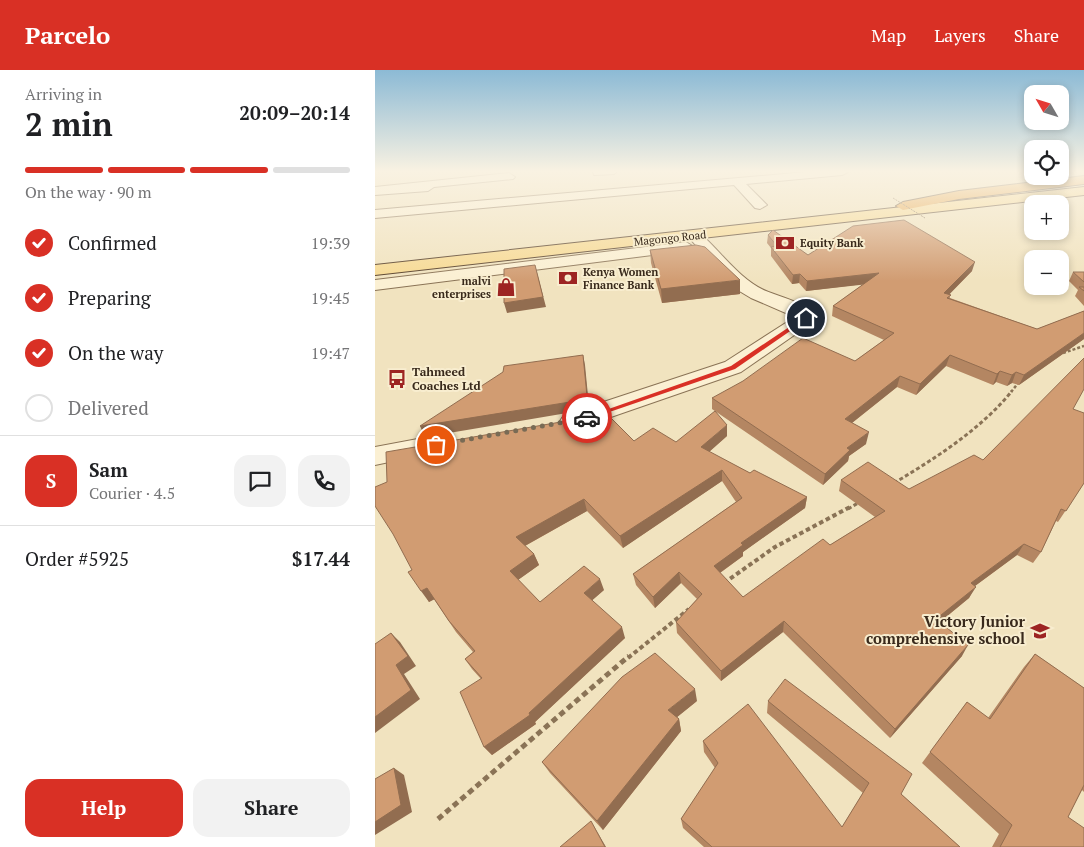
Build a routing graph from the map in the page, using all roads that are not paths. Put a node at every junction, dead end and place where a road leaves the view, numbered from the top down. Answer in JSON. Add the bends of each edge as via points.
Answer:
{"nodes":[{"id":1,"x":435,"y":208,"type":"edge"},
{"id":2,"x":521,"y":208,"type":"edge"},
{"id":3,"x":878,"y":208,"type":"edge"},
{"id":4,"x":885,"y":208,"type":"edge"},
{"id":5,"x":907,"y":208,"type":"edge"},
{"id":6,"x":984,"y":208,"type":"edge"},
{"id":7,"x":416,"y":210,"type":"joint"},
{"id":8,"x":375,"y":214,"type":"edge"},
{"id":9,"x":525,"y":215,"type":"dead end"},
{"id":10,"x":822,"y":215,"type":"junction"},
{"id":11,"x":792,"y":225,"type":"junction"},
{"id":12,"x":701,"y":243,"type":"junction"},
{"id":13,"x":414,"y":251,"type":"dead end"},
{"id":14,"x":375,"y":262,"type":"edge"},
{"id":15,"x":375,"y":270,"type":"edge"},
{"id":16,"x":375,"y":278,"type":"edge"},
{"id":17,"x":375,"y":285,"type":"edge"},
{"id":18,"x":548,"y":426,"type":"edge"},
{"id":19,"x":447,"y":443,"type":"edge"},
{"id":20,"x":375,"y":456,"type":"edge"}],
"edges":[{"from":1,"to":7,"type":"street"},
{"from":2,"to":9,"type":"street"},
{"from":3,"to":10,"type":"main road","name":"Magongo Road"},
{"from":4,"to":11,"type":"main road","name":"Magongo Road"},
{"from":5,"to":6,"type":"main road","via":[[933,214]]},
{"from":7,"to":8,"type":"street"},
{"from":10,"to":13,"type":"main road","via":[[775,214]]},
{"from":10,"to":14,"type":"main road"},
{"from":11,"to":12,"type":"main road"},
{"from":11,"to":15,"type":"main road","name":"Magongo Road"},
{"from":12,"to":16,"type":"main road"},
{"from":12,"to":17,"type":"street"},
{"from":12,"to":18,"type":"street","via":[[742,285],[803,313],[806,318],[733,367],[602,413]]},
{"from":19,"to":20,"type":"street"}]}
